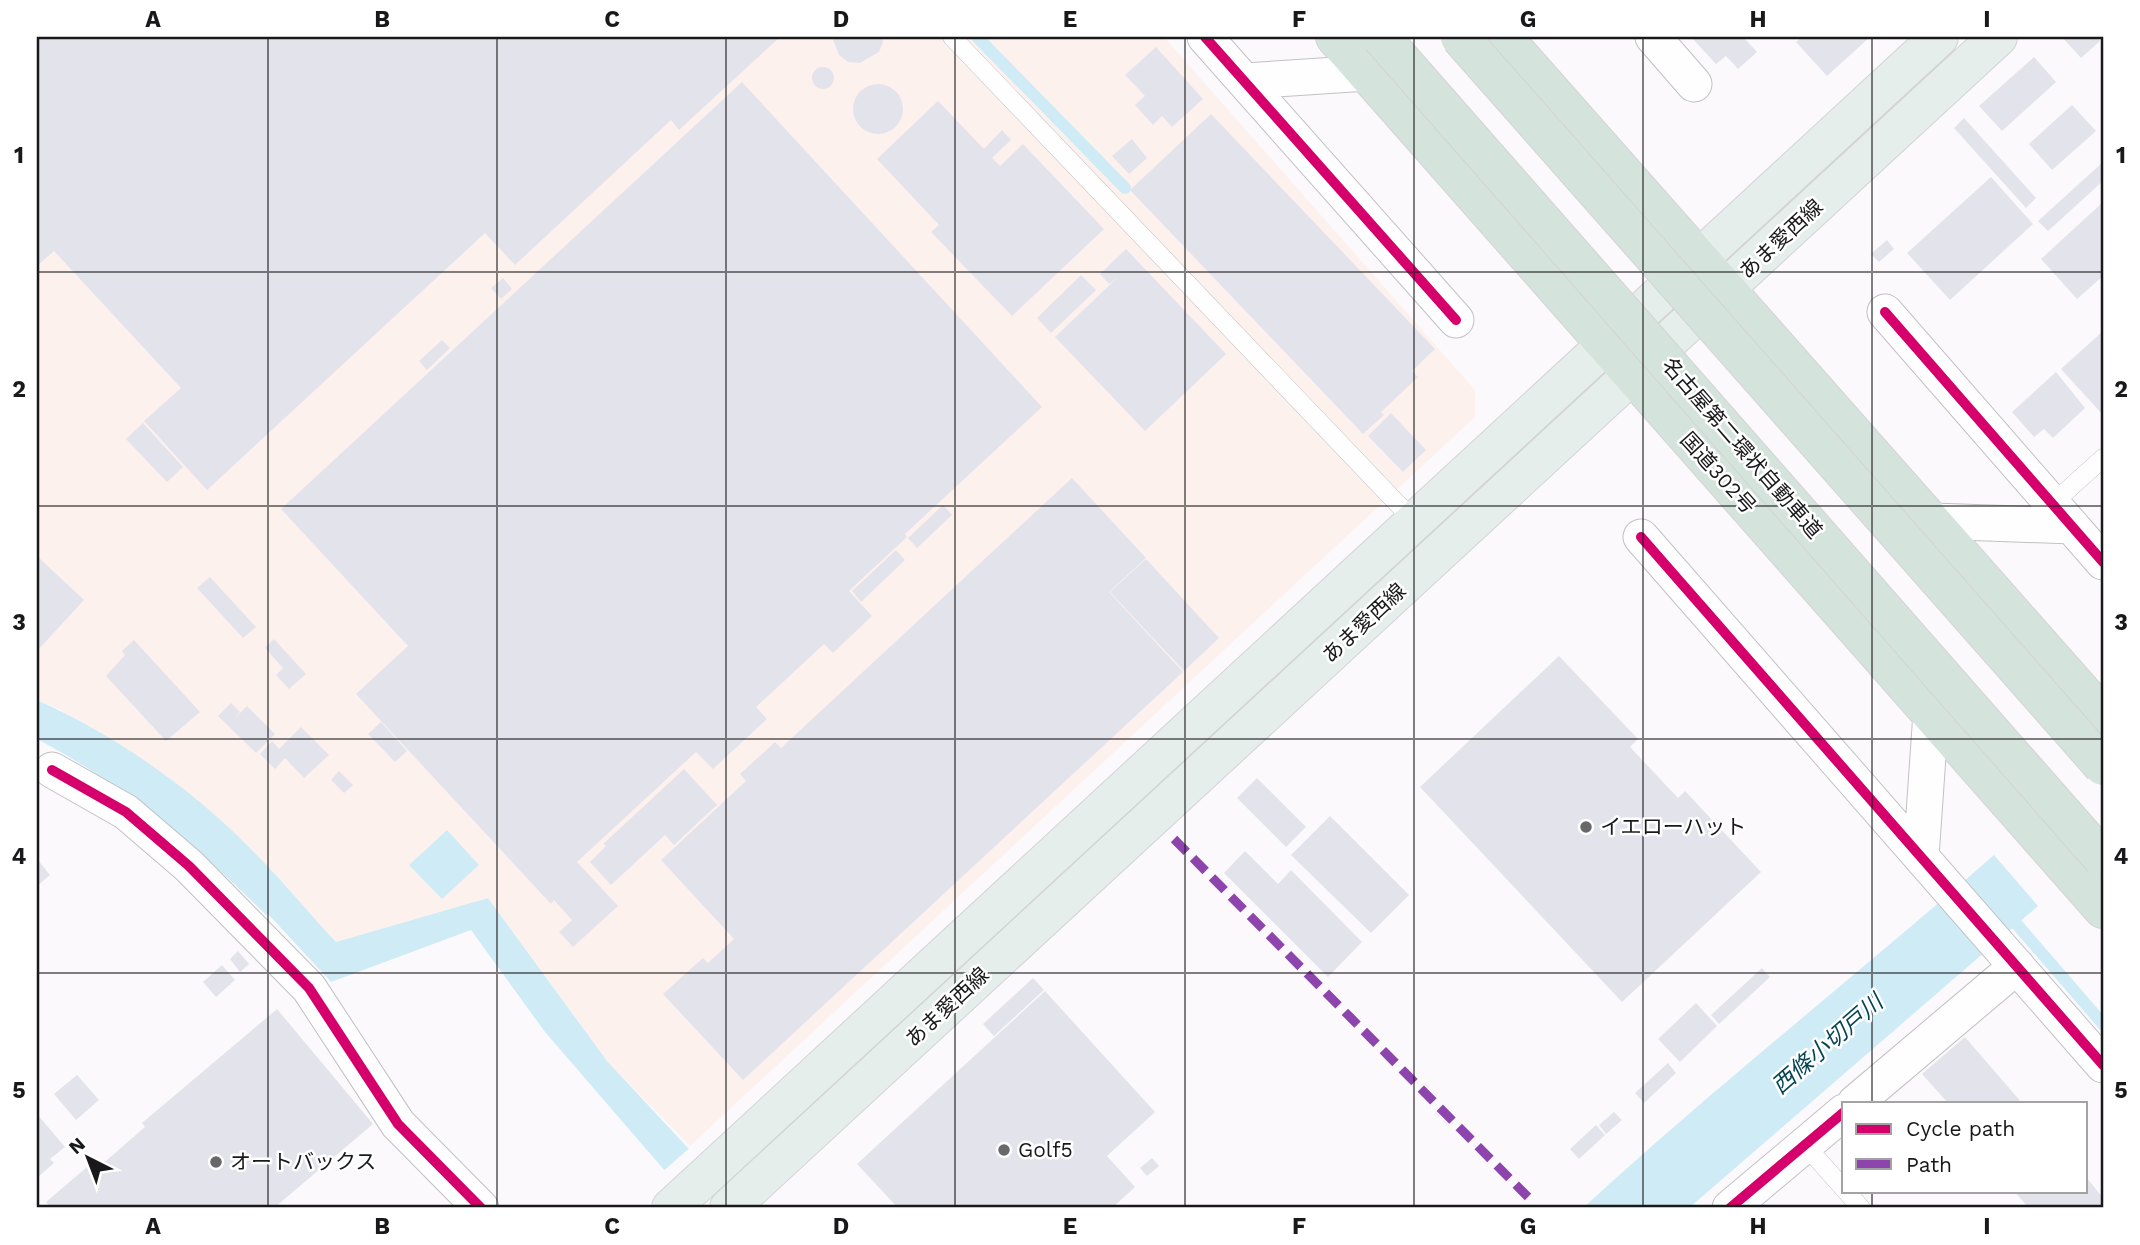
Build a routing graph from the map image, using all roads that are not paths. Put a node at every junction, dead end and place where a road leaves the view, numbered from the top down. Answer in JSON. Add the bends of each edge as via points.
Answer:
{"nodes":[{"id":1,"x":952,"y":37,"type":"edge"},
{"id":2,"x":1206,"y":37,"type":"edge"},
{"id":3,"x":1335,"y":37,"type":"edge"},
{"id":4,"x":1381,"y":37,"type":"edge"},
{"id":5,"x":1460,"y":37,"type":"edge"},
{"id":6,"x":1503,"y":37,"type":"edge"},
{"id":7,"x":1653,"y":37,"type":"edge"},
{"id":8,"x":1938,"y":37,"type":"edge"},
{"id":9,"x":1998,"y":37,"type":"edge"},
{"id":10,"x":1367,"y":73,"type":"junction"},
{"id":11,"x":1245,"y":81,"type":"junction"},
{"id":12,"x":1694,"y":84,"type":"dead end"},
{"id":13,"x":1700,"y":258,"type":"junction"},
{"id":14,"x":1727,"y":289,"type":"junction"},
{"id":15,"x":1885,"y":312,"type":"dead end"},
{"id":16,"x":1456,"y":320,"type":"dead end"},
{"id":17,"x":1606,"y":346,"type":"junction"},
{"id":18,"x":1632,"y":376,"type":"junction"},
{"id":19,"x":2103,"y":458,"type":"edge"},
{"id":20,"x":2062,"y":515,"type":"junction"},
{"id":21,"x":1414,"y":521,"type":"junction"},
{"id":22,"x":1933,"y":521,"type":"junction"},
{"id":23,"x":1641,"y":537,"type":"dead end"},
{"id":24,"x":2103,"y":562,"type":"edge"},
{"id":25,"x":2103,"y":692,"type":"edge"},
{"id":26,"x":1931,"y":713,"type":"junction"},
{"id":27,"x":2103,"y":716,"type":"edge"},
{"id":28,"x":2103,"y":766,"type":"edge"},
{"id":29,"x":52,"y":770,"type":"dead end"},
{"id":30,"x":1921,"y":857,"type":"junction"},
{"id":31,"x":2103,"y":859,"type":"edge"},
{"id":32,"x":2103,"y":909,"type":"edge"},
{"id":33,"x":2009,"y":958,"type":"junction"},
{"id":34,"x":2103,"y":1065,"type":"edge"},
{"id":35,"x":1856,"y":1102,"type":"edge"},
{"id":36,"x":1842,"y":1114,"type":"edge"},
{"id":37,"x":1805,"y":1145,"type":"junction"},
{"id":38,"x":1842,"y":1187,"type":"edge"},
{"id":39,"x":1847,"y":1192,"type":"edge"},
{"id":40,"x":735,"y":1203,"type":"edge"},
{"id":41,"x":676,"y":1204,"type":"edge"},
{"id":42,"x":481,"y":1208,"type":"edge"},
{"id":43,"x":1730,"y":1208,"type":"edge"},
{"id":44,"x":1861,"y":1208,"type":"edge"}],
"edges":[{"from":1,"to":21,"type":"lane"},
{"from":2,"to":11,"type":"street"},
{"from":3,"to":10,"type":"highway","name":"国道302号"},
{"from":4,"to":31,"type":"highway","name":"名古屋第二環状自動車道","bridge":true},
{"from":5,"to":28,"type":"highway","bridge":true},
{"from":6,"to":13,"type":"highway"},
{"from":7,"to":12,"type":"street"},
{"from":8,"to":13,"type":"main road","name":"あま愛西線"},
{"from":9,"to":14,"type":"main road","name":"あま愛西線"},
{"from":10,"to":11,"type":"street"},
{"from":10,"to":17,"type":"highway","name":"国道302号"},
{"from":11,"to":16,"type":"street"},
{"from":13,"to":14,"type":"highway"},
{"from":13,"to":17,"type":"main road","name":"あま愛西線"},
{"from":14,"to":18,"type":"main road","name":"あま愛西線"},
{"from":14,"to":22,"type":"highway"},
{"from":15,"to":20,"type":"street"},
{"from":17,"to":18,"type":"highway","name":"国道302号"},
{"from":17,"to":21,"type":"main road","name":"あま愛西線"},
{"from":18,"to":26,"type":"highway","name":"国道302号"},
{"from":18,"to":40,"type":"main road","name":"あま愛西線"},
{"from":19,"to":20,"type":"lane"},
{"from":20,"to":22,"type":"street"},
{"from":20,"to":24,"type":"street"},
{"from":21,"to":41,"type":"main road","name":"あま愛西線"},
{"from":22,"to":25,"type":"highway"},
{"from":22,"to":27,"type":"highway"},
{"from":23,"to":30,"type":"street"},
{"from":26,"to":30,"type":"street"},
{"from":26,"to":32,"type":"highway","name":"国道302号"},
{"from":29,"to":42,"type":"street","via":[[126,812],[189,866],[309,988],[398,1124]]},
{"from":30,"to":33,"type":"street"},
{"from":33,"to":34,"type":"street"},
{"from":33,"to":35,"type":"street"},
{"from":36,"to":37,"type":"street"},
{"from":37,"to":38,"type":"lane"},
{"from":37,"to":43,"type":"street"},
{"from":39,"to":44,"type":"lane"}]}
